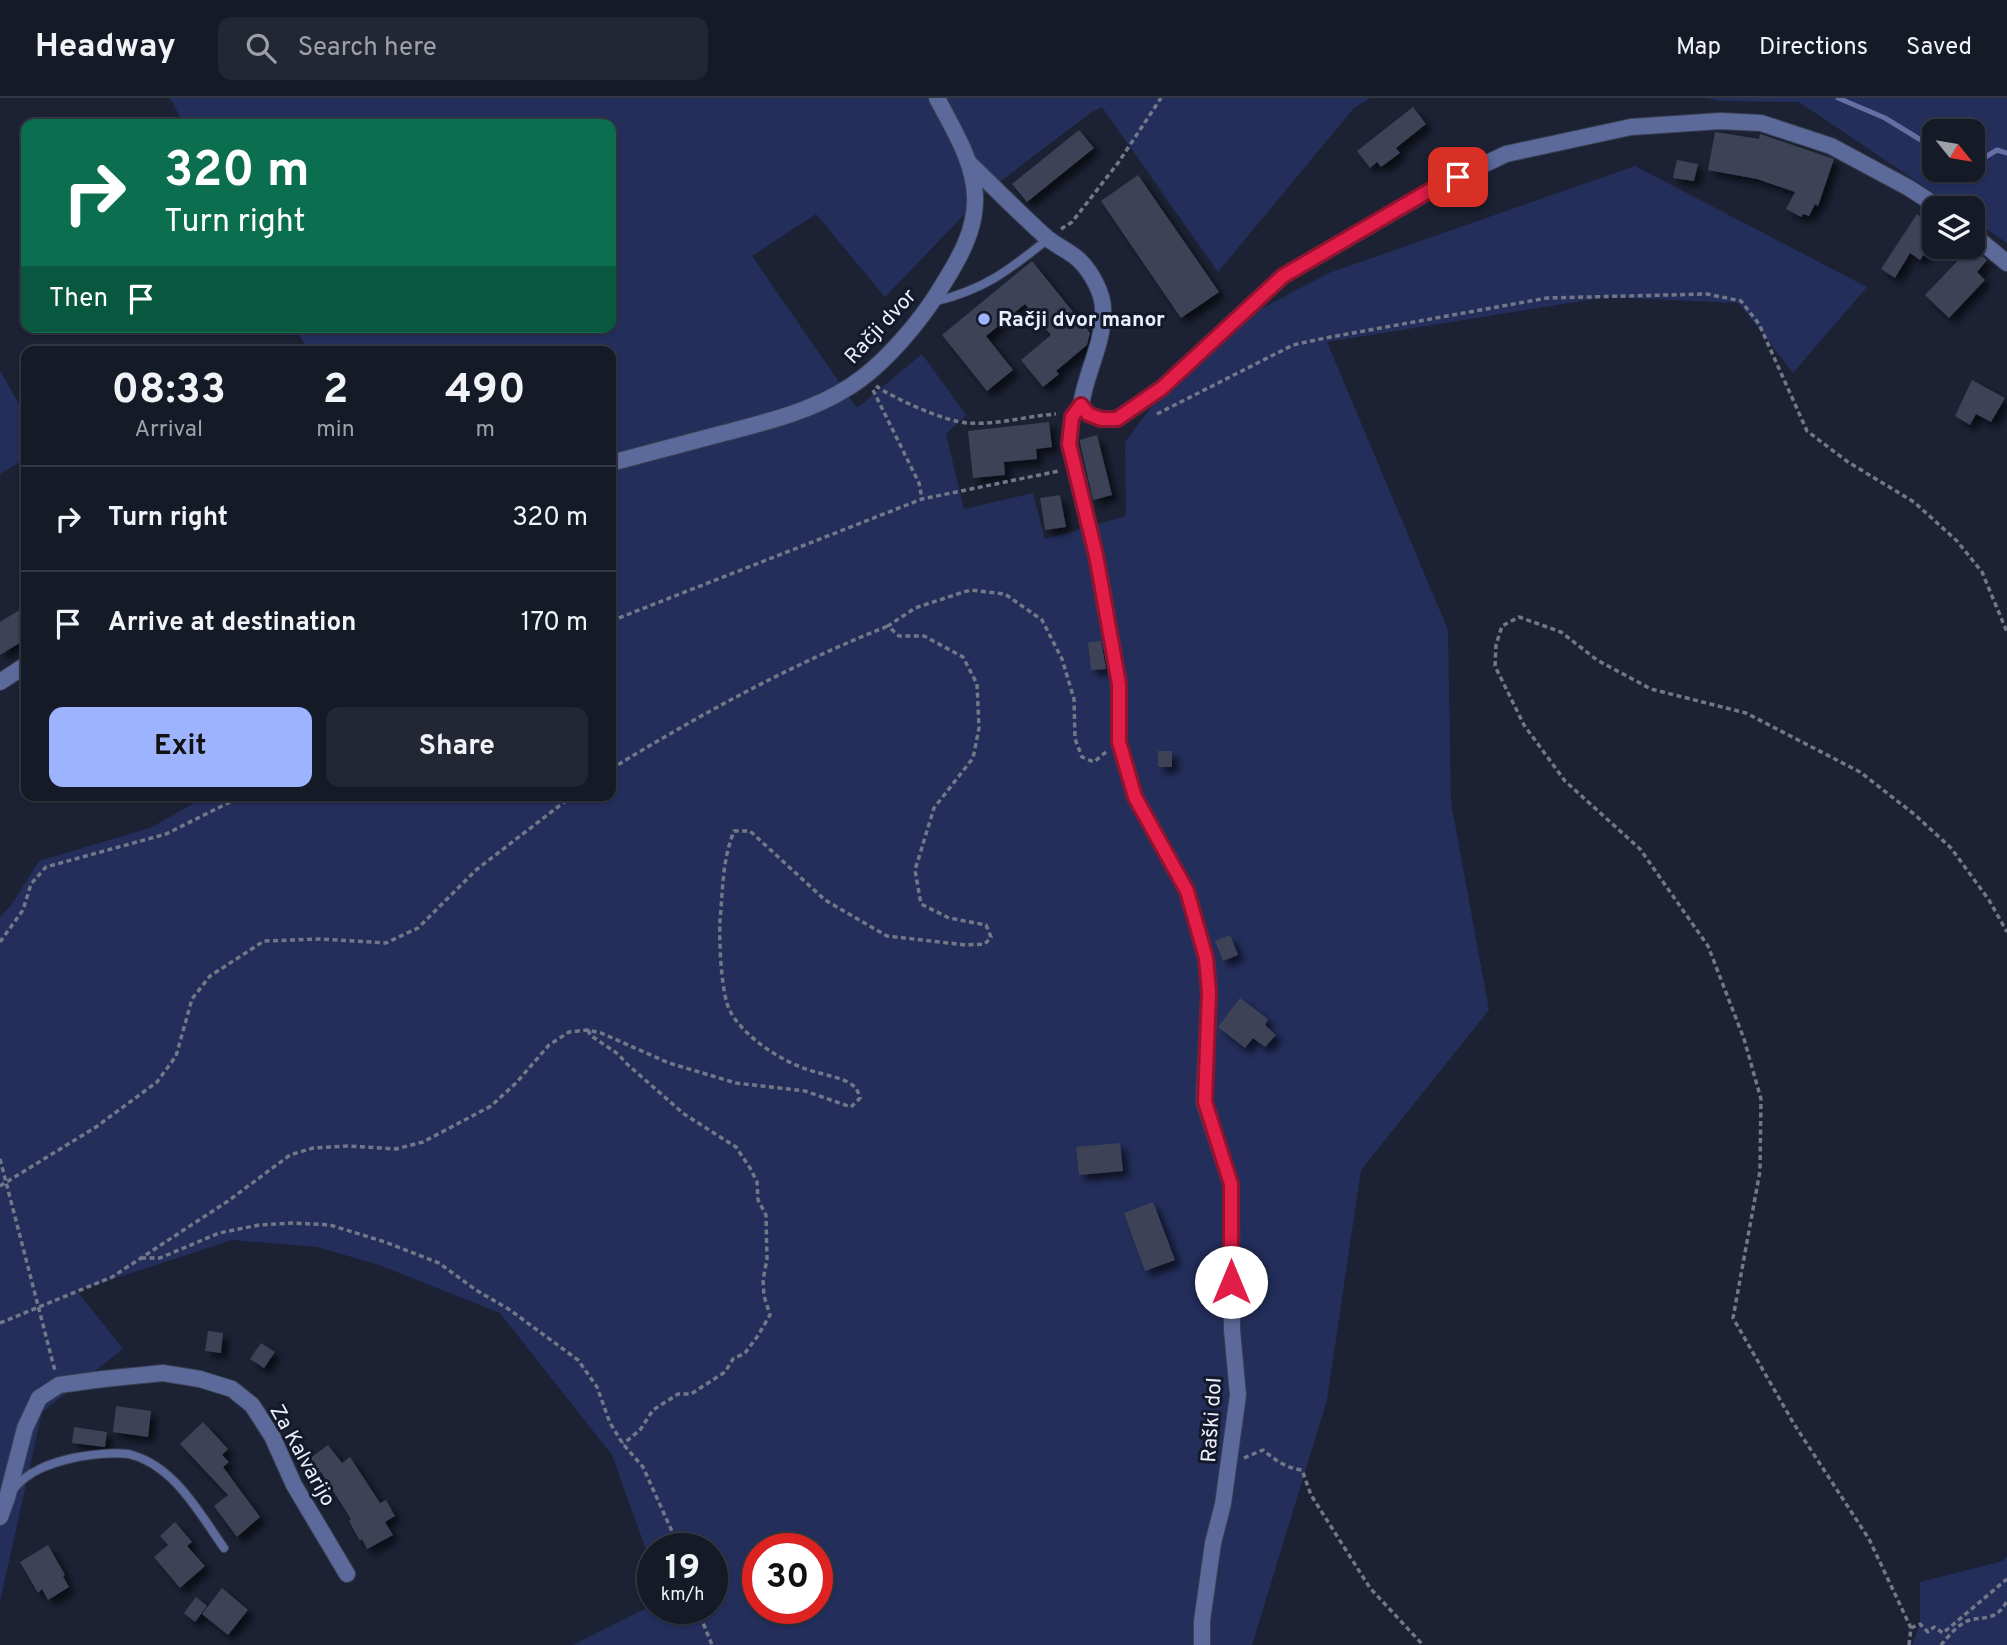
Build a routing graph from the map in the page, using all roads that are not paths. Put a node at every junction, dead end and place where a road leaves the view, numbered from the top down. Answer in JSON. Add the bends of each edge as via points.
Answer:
{"nodes":[{"id":1,"x":937,"y":98,"type":"edge"},
{"id":2,"x":970,"y":163,"type":"junction"},
{"id":3,"x":1922,"y":196,"type":"edge"},
{"id":4,"x":1048,"y":239,"type":"junction"},
{"id":5,"x":1985,"y":245,"type":"edge"},
{"id":6,"x":2007,"y":263,"type":"edge"},
{"id":7,"x":933,"y":302,"type":"junction"},
{"id":8,"x":1076,"y":411,"type":"junction"},
{"id":9,"x":616,"y":462,"type":"edge"},
{"id":10,"x":21,"y":668,"type":"edge"},
{"id":11,"x":0,"y":682,"type":"edge"},
{"id":12,"x":7,"y":1498,"type":"junction"},
{"id":13,"x":0,"y":1517,"type":"edge"},
{"id":14,"x":225,"y":1548,"type":"dead end"},
{"id":15,"x":347,"y":1574,"type":"dead end"},
{"id":16,"x":1202,"y":1645,"type":"edge"}],
"edges":[{"from":1,"to":2,"type":"street","name":"Račji dvor"},
{"from":2,"to":4,"type":"street","name":"Raški dol"},
{"from":2,"to":7,"type":"street","name":"Račji dvor","via":[[975,197],[972,223],[962,254]]},
{"from":3,"to":8,"type":"street","via":[[1831,146],[1760,122],[1631,127],[1506,154],[1434,188],[1283,276],[1162,388],[1117,419]]},
{"from":4,"to":7,"type":"lane","via":[[984,286]]},
{"from":4,"to":8,"type":"street","name":"Raški dol","via":[[1079,260],[1095,282],[1104,308],[1102,337]]},
{"from":5,"to":6,"type":"street"},
{"from":7,"to":9,"type":"street","name":"Račji dvor","via":[[911,330],[848,388],[796,412]]},
{"from":8,"to":16,"type":"street","name":"Raški dol","via":[[1069,444],[1096,555],[1119,684],[1119,742],[1135,797],[1187,891],[1206,958],[1205,1102],[1231,1184],[1232,1330],[1238,1395],[1213,1544]]},
{"from":10,"to":11,"type":"street"},
{"from":12,"to":13,"type":"street"},
{"from":12,"to":14,"type":"lane","via":[[20,1480],[53,1463],[130,1454],[156,1465],[187,1495]]},
{"from":12,"to":15,"type":"street","name":"Za Kalvarijo","via":[[25,1428],[39,1398],[59,1385],[163,1373],[200,1379],[232,1390],[252,1405]]}]}
